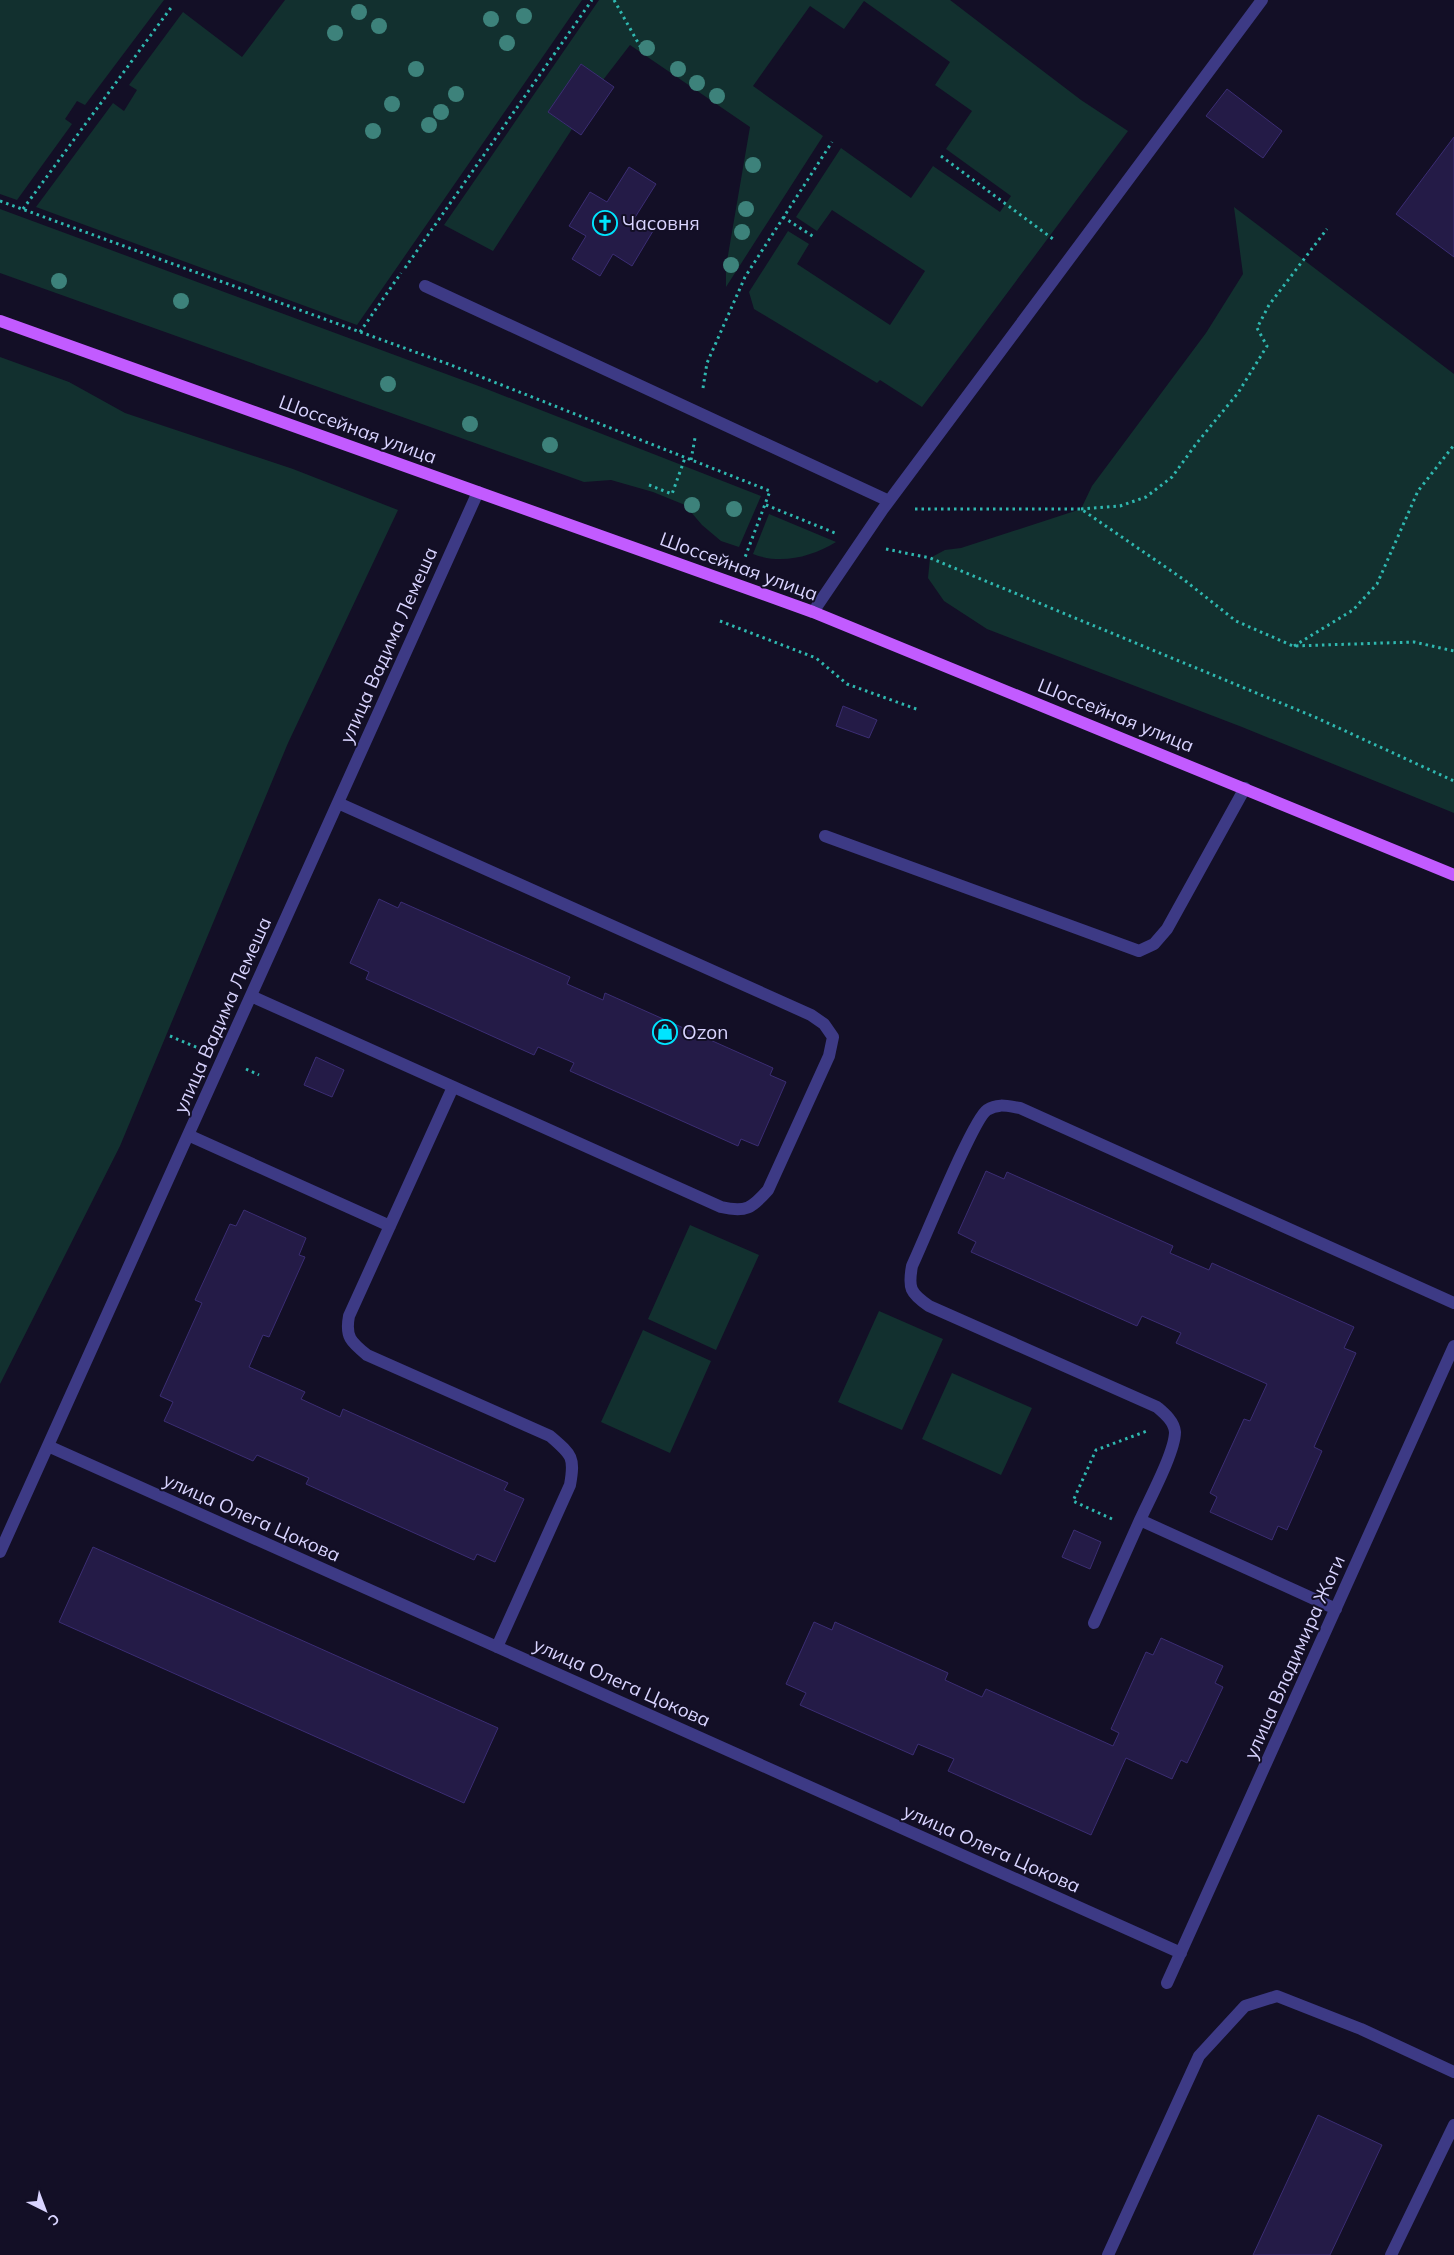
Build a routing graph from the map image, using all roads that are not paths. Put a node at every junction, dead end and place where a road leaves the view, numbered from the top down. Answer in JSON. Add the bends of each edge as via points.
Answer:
{"nodes":[{"id":1,"x":1262,"y":0,"type":"edge"},
{"id":2,"x":426,"y":286,"type":"dead end"},
{"id":3,"x":0,"y":321,"type":"edge"},
{"id":4,"x":478,"y":492,"type":"junction"},
{"id":5,"x":886,"y":505,"type":"junction"},
{"id":6,"x":813,"y":612,"type":"junction"},
{"id":7,"x":1245,"y":788,"type":"junction"},
{"id":8,"x":338,"y":803,"type":"junction"},
{"id":9,"x":825,"y":836,"type":"dead end"},
{"id":10,"x":1454,"y":875,"type":"edge"},
{"id":11,"x":251,"y":996,"type":"junction"},
{"id":12,"x":453,"y":1087,"type":"junction"},
{"id":13,"x":188,"y":1136,"type":"junction"},
{"id":14,"x":390,"y":1226,"type":"junction"},
{"id":15,"x":1454,"y":1303,"type":"edge"},
{"id":16,"x":1454,"y":1346,"type":"edge"},
{"id":17,"x":48,"y":1446,"type":"junction"},
{"id":18,"x":1138,"y":1525,"type":"junction"},
{"id":19,"x":0,"y":1552,"type":"edge"},
{"id":20,"x":1336,"y":1609,"type":"junction"},
{"id":21,"x":1094,"y":1623,"type":"dead end"},
{"id":22,"x":498,"y":1647,"type":"junction"},
{"id":23,"x":1181,"y":1953,"type":"junction"},
{"id":24,"x":1167,"y":1983,"type":"dead end"},
{"id":25,"x":1454,"y":2072,"type":"edge"},
{"id":26,"x":1454,"y":2125,"type":"edge"},
{"id":27,"x":1108,"y":2255,"type":"edge"},
{"id":28,"x":1390,"y":2255,"type":"edge"}],
"edges":[{"from":1,"to":5,"type":"street"},
{"from":2,"to":5,"type":"street"},
{"from":3,"to":4,"type":"main road","name":"Шоссейная улица"},
{"from":4,"to":6,"type":"main road","name":"Шоссейная улица"},
{"from":4,"to":8,"type":"street","name":"улица Вадима Лемеша"},
{"from":5,"to":6,"type":"street"},
{"from":6,"to":7,"type":"main road","name":"Шоссейная улица"},
{"from":7,"to":9,"type":"street","via":[[1166,928],[1154,944],[1139,951]]},
{"from":7,"to":10,"type":"main road","name":"Шоссейная улица"},
{"from":8,"to":11,"type":"street","name":"улица Вадима Лемеша"},
{"from":8,"to":12,"type":"street","via":[[811,1015],[824,1024],[833,1038],[829,1056],[768,1190],[755,1204],[739,1211],[721,1207]]},
{"from":11,"to":12,"type":"street"},
{"from":11,"to":13,"type":"street","name":"улица Вадима Лемеша"},
{"from":12,"to":14,"type":"street"},
{"from":13,"to":14,"type":"street"},
{"from":13,"to":17,"type":"street","name":"улица Вадима Лемеша"},
{"from":14,"to":22,"type":"street","via":[[349,1316],[347,1330],[353,1343],[367,1354],[550,1436],[566,1450],[574,1463],[570,1485]]},
{"from":15,"to":18,"type":"street","via":[[1020,1108],[1001,1104],[985,1111],[972,1132],[912,1266],[909,1283],[915,1296],[928,1306],[1157,1407],[1168,1416],[1175,1431],[1172,1449]]},
{"from":16,"to":20,"type":"street","name":"улица Владимира Жоги"},
{"from":17,"to":19,"type":"street","name":"улица Вадима Лемеша"},
{"from":17,"to":22,"type":"street","name":"улица Олега Цокова"},
{"from":18,"to":20,"type":"street"},
{"from":18,"to":21,"type":"street"},
{"from":20,"to":23,"type":"street","name":"улица Владимира Жоги"},
{"from":22,"to":23,"type":"street","name":"улица Олега Цокова"},
{"from":23,"to":24,"type":"street","name":"улица Владимира Жоги"},
{"from":25,"to":27,"type":"street","via":[[1361,2029],[1277,1996],[1245,2006],[1199,2056]]},
{"from":26,"to":28,"type":"street"}]}
